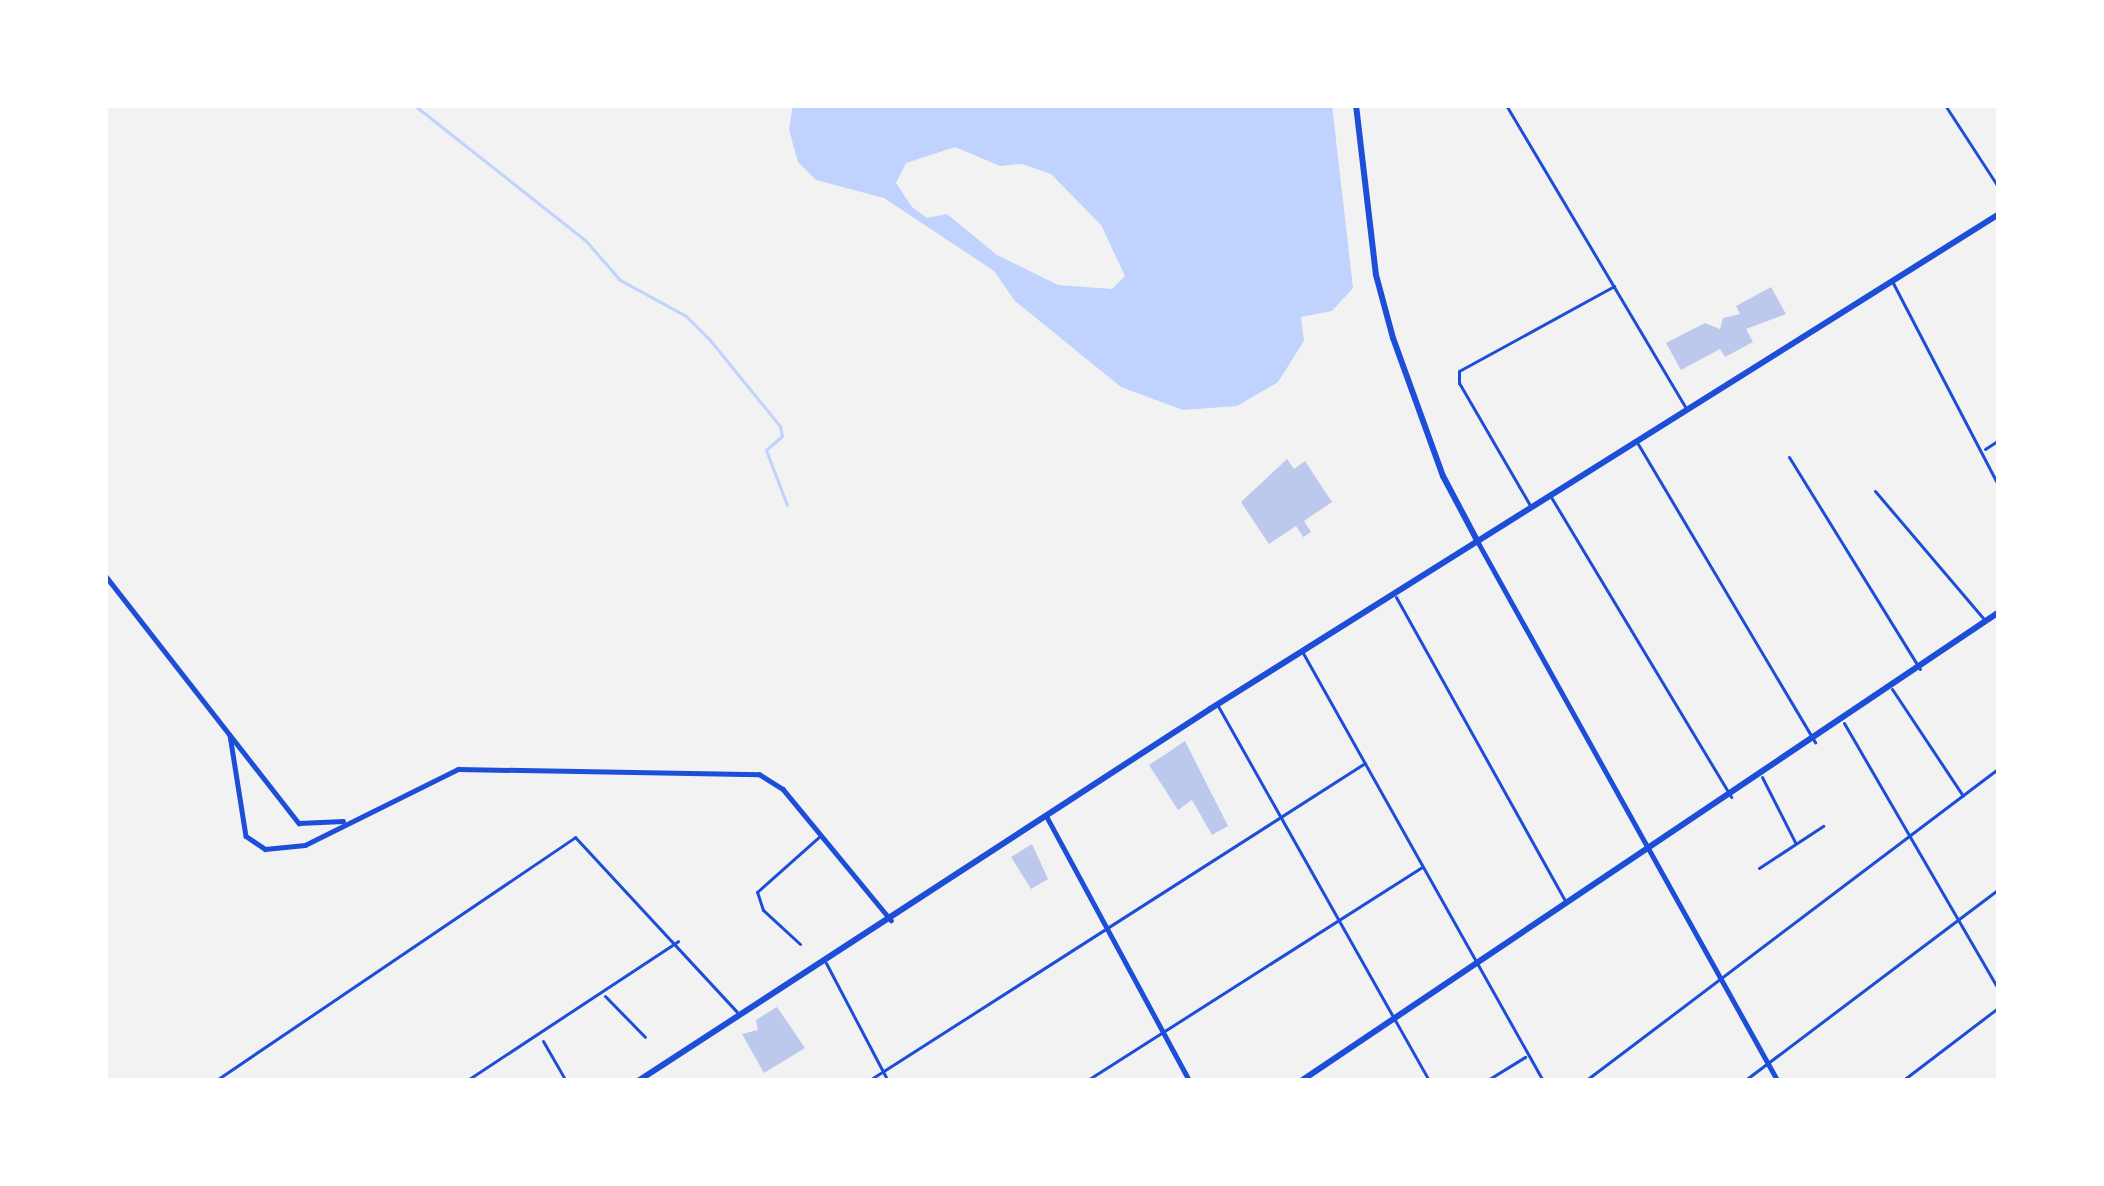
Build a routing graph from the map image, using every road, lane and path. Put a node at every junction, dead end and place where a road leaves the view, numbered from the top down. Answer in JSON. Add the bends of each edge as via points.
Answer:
{"nodes":[{"id":1,"x":1356,"y":105,"type":"edge"},
{"id":2,"x":1506,"y":105,"type":"edge"},
{"id":3,"x":1945,"y":105,"type":"edge"},
{"id":4,"x":1999,"y":188,"type":"edge"},
{"id":5,"x":1999,"y":214,"type":"edge"},
{"id":6,"x":1892,"y":283,"type":"junction"},
{"id":7,"x":1616,"y":285,"type":"junction"},
{"id":8,"x":1687,"y":410,"type":"junction"},
{"id":9,"x":1999,"y":440,"type":"edge"},
{"id":10,"x":1636,"y":441,"type":"junction"},
{"id":11,"x":1984,"y":449,"type":"junction"},
{"id":12,"x":1789,"y":457,"type":"dead end"},
{"id":13,"x":1999,"y":487,"type":"edge"},
{"id":14,"x":1875,"y":491,"type":"dead end"},
{"id":15,"x":1551,"y":496,"type":"junction"},
{"id":16,"x":1532,"y":508,"type":"junction"},
{"id":17,"x":1478,"y":542,"type":"junction"},
{"id":18,"x":105,"y":575,"type":"edge"},
{"id":19,"x":1395,"y":595,"type":"junction"},
{"id":20,"x":1999,"y":612,"type":"edge"},
{"id":21,"x":1986,"y":622,"type":"junction"},
{"id":22,"x":1303,"y":652,"type":"junction"},
{"id":23,"x":1920,"y":669,"type":"junction"},
{"id":24,"x":1892,"y":688,"type":"junction"},
{"id":25,"x":1217,"y":705,"type":"junction"},
{"id":26,"x":1844,"y":723,"type":"junction"},
{"id":27,"x":230,"y":735,"type":"junction"},
{"id":28,"x":1815,"y":742,"type":"junction"},
{"id":29,"x":1365,"y":763,"type":"junction"},
{"id":30,"x":1999,"y":768,"type":"edge"},
{"id":31,"x":1762,"y":777,"type":"junction"},
{"id":32,"x":1963,"y":796,"type":"junction"},
{"id":33,"x":1731,"y":797,"type":"junction"},
{"id":34,"x":1046,"y":814,"type":"junction"},
{"id":35,"x":1281,"y":815,"type":"junction"},
{"id":36,"x":344,"y":821,"type":"junction"},
{"id":37,"x":1822,"y":826,"type":"dead end"},
{"id":38,"x":822,"y":835,"type":"junction"},
{"id":39,"x":1909,"y":838,"type":"junction"},
{"id":40,"x":1796,"y":844,"type":"junction"},
{"id":41,"x":1649,"y":850,"type":"junction"},
{"id":42,"x":1422,"y":867,"type":"junction"},
{"id":43,"x":1759,"y":868,"type":"dead end"},
{"id":44,"x":1999,"y":889,"type":"edge"},
{"id":45,"x":1567,"y":904,"type":"junction"},
{"id":46,"x":1959,"y":919,"type":"junction"},
{"id":47,"x":891,"y":920,"type":"junction"},
{"id":48,"x":1338,"y":920,"type":"junction"},
{"id":49,"x":1107,"y":926,"type":"junction"},
{"id":50,"x":678,"y":941,"type":"junction"},
{"id":51,"x":800,"y":944,"type":"dead end"},
{"id":52,"x":826,"y":963,"type":"junction"},
{"id":53,"x":1478,"y":965,"type":"junction"},
{"id":54,"x":1719,"y":978,"type":"junction"},
{"id":55,"x":1999,"y":990,"type":"edge"},
{"id":56,"x":603,"y":994,"type":"junction"},
{"id":57,"x":1999,"y":1007,"type":"edge"},
{"id":58,"x":740,"y":1016,"type":"junction"},
{"id":59,"x":1394,"y":1019,"type":"junction"},
{"id":60,"x":1162,"y":1030,"type":"junction"},
{"id":61,"x":645,"y":1037,"type":"dead end"},
{"id":62,"x":541,"y":1038,"type":"junction"},
{"id":63,"x":1528,"y":1055,"type":"junction"},
{"id":64,"x":1768,"y":1062,"type":"junction"},
{"id":65,"x":883,"y":1072,"type":"junction"},
{"id":66,"x":215,"y":1081,"type":"edge"},
{"id":67,"x":466,"y":1081,"type":"edge"},
{"id":68,"x":566,"y":1081,"type":"edge"},
{"id":69,"x":638,"y":1081,"type":"edge"},
{"id":70,"x":868,"y":1081,"type":"edge"},
{"id":71,"x":888,"y":1081,"type":"edge"},
{"id":72,"x":1086,"y":1081,"type":"edge"},
{"id":73,"x":1190,"y":1081,"type":"edge"},
{"id":74,"x":1300,"y":1081,"type":"edge"},
{"id":75,"x":1429,"y":1081,"type":"edge"},
{"id":76,"x":1486,"y":1081,"type":"edge"},
{"id":77,"x":1543,"y":1081,"type":"edge"},
{"id":78,"x":1585,"y":1081,"type":"edge"},
{"id":79,"x":1744,"y":1081,"type":"edge"},
{"id":80,"x":1778,"y":1081,"type":"edge"},
{"id":81,"x":1902,"y":1081,"type":"edge"}],
"edges":[{"from":1,"to":17,"type":"main road","via":[[1376,275],[1393,338],[1443,476]]},
{"from":2,"to":7,"type":"street"},
{"from":3,"to":4,"type":"street"},
{"from":5,"to":6,"type":"main road"},
{"from":6,"to":8,"type":"main road"},
{"from":6,"to":11,"type":"street"},
{"from":7,"to":8,"type":"street"},
{"from":7,"to":16,"type":"street","via":[[1460,371],[1459,383]]},
{"from":8,"to":10,"type":"main road"},
{"from":9,"to":11,"type":"street"},
{"from":10,"to":15,"type":"main road"},
{"from":10,"to":28,"type":"street"},
{"from":11,"to":13,"type":"street"},
{"from":12,"to":23,"type":"street"},
{"from":14,"to":21,"type":"street"},
{"from":15,"to":16,"type":"main road"},
{"from":15,"to":33,"type":"street"},
{"from":16,"to":17,"type":"main road"},
{"from":17,"to":19,"type":"main road"},
{"from":17,"to":41,"type":"street"},
{"from":18,"to":27,"type":"street"},
{"from":19,"to":22,"type":"main road"},
{"from":19,"to":45,"type":"street"},
{"from":20,"to":21,"type":"main road"},
{"from":21,"to":23,"type":"main road"},
{"from":22,"to":25,"type":"main road"},
{"from":22,"to":29,"type":"street"},
{"from":23,"to":24,"type":"main road"},
{"from":24,"to":26,"type":"main road"},
{"from":24,"to":32,"type":"street"},
{"from":25,"to":34,"type":"main road"},
{"from":25,"to":35,"type":"street"},
{"from":26,"to":28,"type":"main road"},
{"from":26,"to":39,"type":"street"},
{"from":27,"to":36,"type":"street","via":[[299,823]]},
{"from":27,"to":36,"type":"street","via":[[252,843],[304,845]]},
{"from":28,"to":31,"type":"main road"},
{"from":29,"to":35,"type":"street"},
{"from":29,"to":42,"type":"street"},
{"from":30,"to":32,"type":"street"},
{"from":31,"to":33,"type":"main road"},
{"from":31,"to":40,"type":"street"},
{"from":32,"to":39,"type":"street"},
{"from":33,"to":41,"type":"main road"},
{"from":34,"to":47,"type":"main road"},
{"from":34,"to":49,"type":"street"},
{"from":35,"to":48,"type":"street"},
{"from":35,"to":49,"type":"street"},
{"from":36,"to":38,"type":"street","via":[[458,769],[738,771],[771,778]]},
{"from":37,"to":40,"type":"street"},
{"from":38,"to":47,"type":"street"},
{"from":38,"to":51,"type":"street","via":[[757,892],[763,910]]},
{"from":39,"to":46,"type":"street"},
{"from":39,"to":54,"type":"street"},
{"from":40,"to":43,"type":"street"},
{"from":41,"to":45,"type":"main road"},
{"from":41,"to":54,"type":"street"},
{"from":42,"to":48,"type":"street"},
{"from":42,"to":53,"type":"street"},
{"from":44,"to":46,"type":"street"},
{"from":45,"to":53,"type":"main road"},
{"from":46,"to":55,"type":"street"},
{"from":46,"to":64,"type":"street"},
{"from":47,"to":52,"type":"main road"},
{"from":48,"to":59,"type":"street"},
{"from":48,"to":60,"type":"street"},
{"from":49,"to":60,"type":"street"},
{"from":49,"to":65,"type":"street"},
{"from":50,"to":56,"type":"street"},
{"from":50,"to":58,"type":"street"},
{"from":50,"to":66,"type":"street","via":[[585,841],[563,840]]},
{"from":52,"to":58,"type":"main road"},
{"from":52,"to":65,"type":"street"},
{"from":53,"to":59,"type":"main road"},
{"from":53,"to":63,"type":"street"},
{"from":54,"to":64,"type":"street"},
{"from":54,"to":78,"type":"street"},
{"from":56,"to":61,"type":"street"},
{"from":56,"to":62,"type":"street"},
{"from":57,"to":81,"type":"street"},
{"from":58,"to":69,"type":"main road"},
{"from":59,"to":74,"type":"main road"},
{"from":59,"to":75,"type":"street"},
{"from":60,"to":72,"type":"street"},
{"from":60,"to":73,"type":"street"},
{"from":62,"to":67,"type":"street"},
{"from":62,"to":68,"type":"street"},
{"from":63,"to":76,"type":"street"},
{"from":63,"to":77,"type":"street"},
{"from":64,"to":79,"type":"street"},
{"from":64,"to":80,"type":"street"},
{"from":65,"to":70,"type":"street"},
{"from":65,"to":71,"type":"street"}]}
